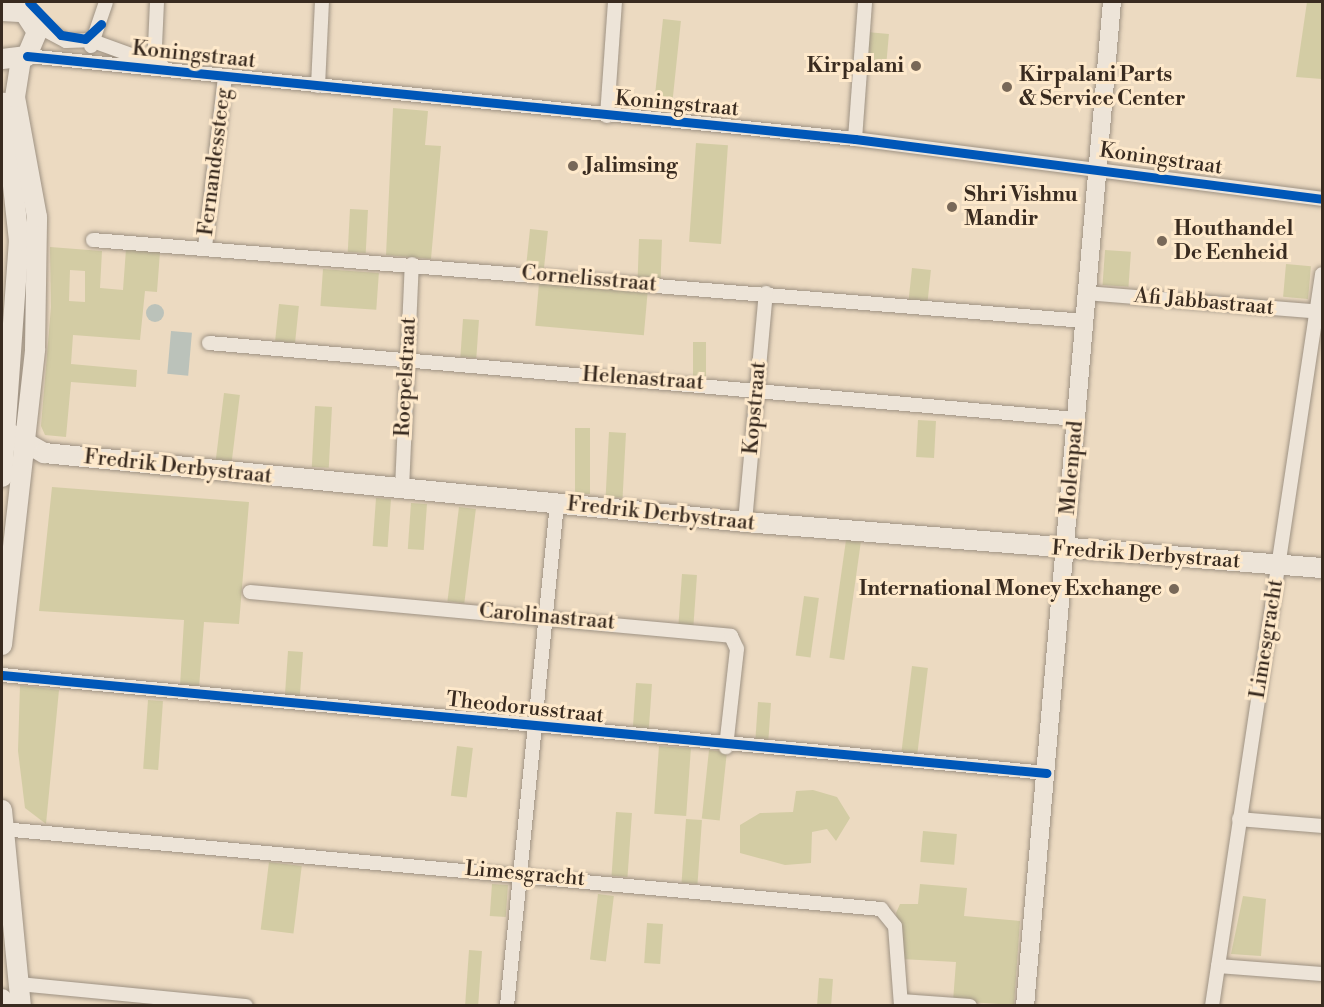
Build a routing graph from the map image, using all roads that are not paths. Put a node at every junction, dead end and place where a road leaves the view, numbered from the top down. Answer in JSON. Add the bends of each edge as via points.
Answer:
{"nodes":[{"id":1,"x":106,"y":2,"type":"edge"},
{"id":2,"x":157,"y":2,"type":"edge"},
{"id":3,"x":322,"y":2,"type":"edge"},
{"id":4,"x":615,"y":2,"type":"edge"},
{"id":5,"x":865,"y":2,"type":"edge"},
{"id":6,"x":1112,"y":2,"type":"edge"},
{"id":7,"x":11,"y":7,"type":"edge"},
{"id":8,"x":36,"y":25,"type":"junction"},
{"id":9,"x":90,"y":40,"type":"junction"},
{"id":10,"x":16,"y":58,"type":"edge"},
{"id":11,"x":100,"y":64,"type":"junction"},
{"id":12,"x":154,"y":66,"type":"junction"},
{"id":13,"x":225,"y":77,"type":"junction"},
{"id":14,"x":318,"y":86,"type":"junction"},
{"id":15,"x":2,"y":91,"type":"edge"},
{"id":16,"x":607,"y":116,"type":"junction"},
{"id":17,"x":855,"y":139,"type":"junction"},
{"id":18,"x":1097,"y":168,"type":"junction"},
{"id":19,"x":1323,"y":199,"type":"edge"},
{"id":20,"x":93,"y":240,"type":"dead end"},
{"id":21,"x":205,"y":247,"type":"junction"},
{"id":22,"x":412,"y":264,"type":"junction"},
{"id":23,"x":1323,"y":274,"type":"edge"},
{"id":24,"x":766,"y":293,"type":"junction"},
{"id":25,"x":1086,"y":293,"type":"junction"},
{"id":26,"x":1320,"y":312,"type":"edge"},
{"id":27,"x":1084,"y":321,"type":"junction"},
{"id":28,"x":209,"y":343,"type":"dead end"},
{"id":29,"x":406,"y":363,"type":"junction"},
{"id":30,"x":756,"y":387,"type":"junction"},
{"id":31,"x":1076,"y":419,"type":"junction"},
{"id":32,"x":7,"y":432,"type":"junction"},
{"id":33,"x":25,"y":447,"type":"junction"},
{"id":34,"x":2,"y":477,"type":"edge"},
{"id":35,"x":402,"y":489,"type":"junction"},
{"id":36,"x":557,"y":503,"type":"junction"},
{"id":37,"x":745,"y":522,"type":"junction"},
{"id":38,"x":1066,"y":550,"type":"junction"},
{"id":39,"x":1278,"y":565,"type":"junction"},
{"id":40,"x":1323,"y":568,"type":"edge"},
{"id":41,"x":250,"y":592,"type":"dead end"},
{"id":42,"x":546,"y":616,"type":"junction"},
{"id":43,"x":2,"y":645,"type":"edge"},
{"id":44,"x":2,"y":675,"type":"edge"},
{"id":45,"x":535,"y":726,"type":"junction"},
{"id":46,"x":726,"y":747,"type":"junction"},
{"id":47,"x":1046,"y":773,"type":"junction"},
{"id":48,"x":1239,"y":819,"type":"junction"},
{"id":49,"x":2,"y":823,"type":"edge"},
{"id":50,"x":1323,"y":826,"type":"edge"},
{"id":51,"x":519,"y":873,"type":"junction"},
{"id":52,"x":1218,"y":966,"type":"junction"},
{"id":53,"x":1323,"y":974,"type":"edge"},
{"id":54,"x":18,"y":984,"type":"junction"},
{"id":55,"x":2,"y":999,"type":"edge"},
{"id":56,"x":901,"y":1003,"type":"edge"},
{"id":57,"x":2,"y":1005,"type":"edge"},
{"id":58,"x":21,"y":1005,"type":"edge"},
{"id":59,"x":246,"y":1005,"type":"edge"},
{"id":60,"x":507,"y":1005,"type":"edge"},
{"id":61,"x":970,"y":1005,"type":"edge"},
{"id":62,"x":1025,"y":1005,"type":"edge"},
{"id":63,"x":1212,"y":1005,"type":"edge"}],
"edges":[{"from":1,"to":9,"type":"street","via":[[99,31]]},
{"from":2,"to":12,"type":"street"},
{"from":3,"to":14,"type":"street"},
{"from":4,"to":16,"type":"street"},
{"from":5,"to":17,"type":"street"},
{"from":6,"to":18,"type":"street","name":"Molenpad"},
{"from":7,"to":8,"type":"main road"},
{"from":8,"to":9,"type":"street","name":"Koningstraat","via":[[66,41]]},
{"from":8,"to":10,"type":"main road","via":[[37,40]]},
{"from":9,"to":11,"type":"street"},
{"from":9,"to":12,"type":"street","name":"Koningstraat"},
{"from":10,"to":11,"type":"street","name":"Koningstraat"},
{"from":10,"to":33,"type":"main road","via":[[15,97],[37,217],[35,349]]},
{"from":11,"to":12,"type":"street","name":"Koningstraat"},
{"from":12,"to":13,"type":"street","name":"Koningstraat"},
{"from":13,"to":14,"type":"street","name":"Koningstraat"},
{"from":13,"to":21,"type":"street","name":"Fernandessteeg"},
{"from":14,"to":16,"type":"street","name":"Koningstraat"},
{"from":15,"to":32,"type":"main road","via":[[19,241]]},
{"from":16,"to":17,"type":"street","name":"Koningstraat"},
{"from":17,"to":18,"type":"street","name":"Koningstraat"},
{"from":18,"to":19,"type":"street","name":"Koningstraat"},
{"from":18,"to":25,"type":"street","name":"Molenpad"},
{"from":20,"to":21,"type":"street","name":"Cornelisstraat"},
{"from":21,"to":22,"type":"street","name":"Cornelisstraat"},
{"from":22,"to":24,"type":"street","name":"Cornelisstraat"},
{"from":22,"to":29,"type":"street","name":"Roepelstraat"},
{"from":23,"to":26,"type":"street","name":"Limesgracht"},
{"from":24,"to":27,"type":"street","name":"Cornelisstraat"},
{"from":24,"to":30,"type":"street","name":"Kopstraat"},
{"from":25,"to":26,"type":"street","name":"Afi Jabbastraat"},
{"from":25,"to":27,"type":"street","name":"Molenpad"},
{"from":26,"to":39,"type":"street","name":"Limesgracht"},
{"from":27,"to":31,"type":"street","name":"Molenpad"},
{"from":28,"to":29,"type":"street","name":"Helenastraat"},
{"from":29,"to":30,"type":"street","name":"Helenastraat"},
{"from":29,"to":35,"type":"street","name":"Roepelstraat"},
{"from":30,"to":31,"type":"street","name":"Helenastraat"},
{"from":30,"to":37,"type":"street","name":"Kopstraat"},
{"from":31,"to":38,"type":"street","name":"Molenpad"},
{"from":32,"to":33,"type":"main road","name":"Fredrik Derbystraat"},
{"from":32,"to":34,"type":"main road"},
{"from":33,"to":35,"type":"main road","name":"Fredrik Derbystraat","via":[[44,453]]},
{"from":33,"to":43,"type":"main road"},
{"from":35,"to":36,"type":"main road","name":"Fredrik Derbystraat"},
{"from":36,"to":37,"type":"main road","name":"Fredrik Derbystraat"},
{"from":36,"to":42,"type":"street"},
{"from":37,"to":38,"type":"main road","name":"Fredrik Derbystraat"},
{"from":38,"to":39,"type":"main road","name":"Fredrik Derbystraat"},
{"from":38,"to":47,"type":"street","name":"Molenpad"},
{"from":39,"to":40,"type":"main road","name":"Fredrik Derbystraat"},
{"from":39,"to":48,"type":"street","name":"Limesgracht"},
{"from":41,"to":42,"type":"street","name":"Carolinastraat"},
{"from":42,"to":45,"type":"street"},
{"from":42,"to":46,"type":"street","name":"Carolinastraat","via":[[731,636],[737,650]]},
{"from":44,"to":45,"type":"street","name":"Theodorusstraat"},
{"from":45,"to":46,"type":"street","name":"Theodorusstraat"},
{"from":45,"to":51,"type":"street"},
{"from":46,"to":47,"type":"street","name":"Theodorusstraat"},
{"from":47,"to":62,"type":"street","name":"Molenpad"},
{"from":48,"to":50,"type":"street"},
{"from":48,"to":52,"type":"street","name":"Limesgracht"},
{"from":49,"to":51,"type":"street","name":"Limesgracht"},
{"from":49,"to":54,"type":"main road"},
{"from":51,"to":56,"type":"street","name":"Limesgracht","via":[[881,909],[895,926]]},
{"from":51,"to":60,"type":"street"},
{"from":52,"to":53,"type":"street"},
{"from":52,"to":63,"type":"street","name":"Limesgracht"},
{"from":54,"to":58,"type":"main road"},
{"from":54,"to":59,"type":"street"},
{"from":55,"to":57,"type":"main road"},
{"from":56,"to":61,"type":"street","name":"Limesgracht"}]}
